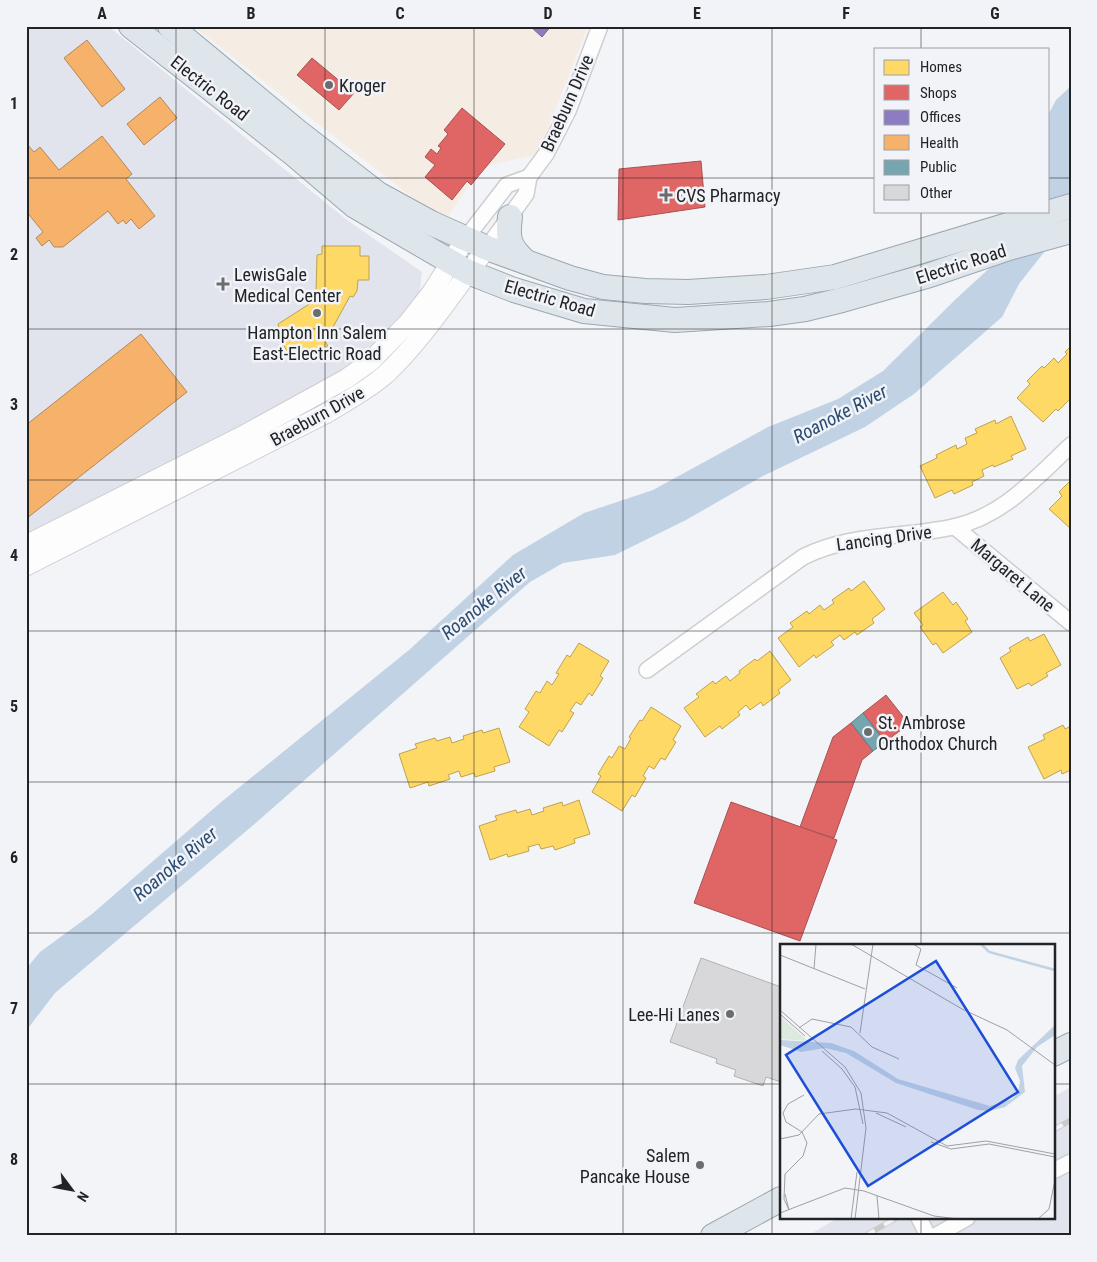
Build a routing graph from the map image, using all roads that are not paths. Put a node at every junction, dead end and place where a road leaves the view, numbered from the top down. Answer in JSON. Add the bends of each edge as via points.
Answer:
{"nodes":[{"id":1,"x":131,"y":26,"type":"edge"},
{"id":2,"x":170,"y":26,"type":"edge"},
{"id":3,"x":600,"y":26,"type":"edge"},
{"id":4,"x":529,"y":176,"type":"junction"},
{"id":5,"x":1071,"y":206,"type":"edge"},
{"id":6,"x":510,"y":217,"type":"junction"},
{"id":7,"x":1071,"y":231,"type":"edge"},
{"id":8,"x":477,"y":243,"type":"junction"},
{"id":9,"x":526,"y":262,"type":"junction"},
{"id":10,"x":459,"y":267,"type":"junction"},
{"id":11,"x":1071,"y":445,"type":"edge"},
{"id":12,"x":213,"y":460,"type":"junction"},
{"id":13,"x":955,"y":527,"type":"junction"},
{"id":14,"x":26,"y":545,"type":"edge"},
{"id":15,"x":26,"y":566,"type":"edge"},
{"id":16,"x":1071,"y":623,"type":"edge"},
{"id":17,"x":648,"y":670,"type":"dead end"},
{"id":18,"x":1071,"y":1045,"type":"edge"},
{"id":19,"x":1054,"y":1054,"type":"edge"},
{"id":20,"x":1071,"y":1162,"type":"edge"},
{"id":21,"x":1054,"y":1170,"type":"edge"},
{"id":22,"x":780,"y":1200,"type":"edge"},
{"id":23,"x":921,"y":1220,"type":"edge"},
{"id":24,"x":963,"y":1220,"type":"edge"},
{"id":25,"x":713,"y":1236,"type":"edge"},
{"id":26,"x":928,"y":1236,"type":"edge"},
{"id":27,"x":935,"y":1236,"type":"edge"}],
"edges":[{"from":1,"to":10,"type":"main road","name":"Electric Road","via":[[355,206]]},
{"from":2,"to":8,"type":"main road","name":"Electric Road","via":[[378,194]]},
{"from":3,"to":4,"type":"street","name":"Braeburn Drive","via":[[568,111],[546,154]]},
{"from":4,"to":6,"type":"street","name":"Braeburn Drive","via":[[526,194]]},
{"from":4,"to":8,"type":"street","name":"Braeburn Drive","via":[[507,186]]},
{"from":5,"to":9,"type":"main road","name":"Electric Road","via":[[835,277],[766,287],[688,292],[603,287]]},
{"from":6,"to":8,"type":"street","name":"Braeburn Drive"},
{"from":6,"to":9,"type":"main road","via":[[511,245]]},
{"from":7,"to":10,"type":"main road","name":"Electric Road","via":[[842,300],[768,314],[675,320],[584,311],[514,290]]},
{"from":8,"to":9,"type":"main road","name":"Electric Road"},
{"from":8,"to":10,"type":"street","name":"Braeburn Drive"},
{"from":10,"to":12,"type":"street","name":"Braeburn Drive","via":[[432,292],[352,387]]},
{"from":11,"to":13,"type":"street","name":"Lancing Drive","via":[[1020,494],[1001,507]]},
{"from":12,"to":14,"type":"street","name":"Braeburn Drive"},
{"from":12,"to":15,"type":"street","name":"Braeburn Drive"},
{"from":13,"to":16,"type":"street","name":"Margaret Lane"},
{"from":13,"to":17,"type":"street","name":"Lancing Drive","via":[[853,539],[818,549],[785,569]]},
{"from":18,"to":19,"type":"main road"},
{"from":20,"to":21,"type":"street"},
{"from":22,"to":25,"type":"main road"},
{"from":23,"to":26,"type":"street"},
{"from":24,"to":27,"type":"street"}]}
